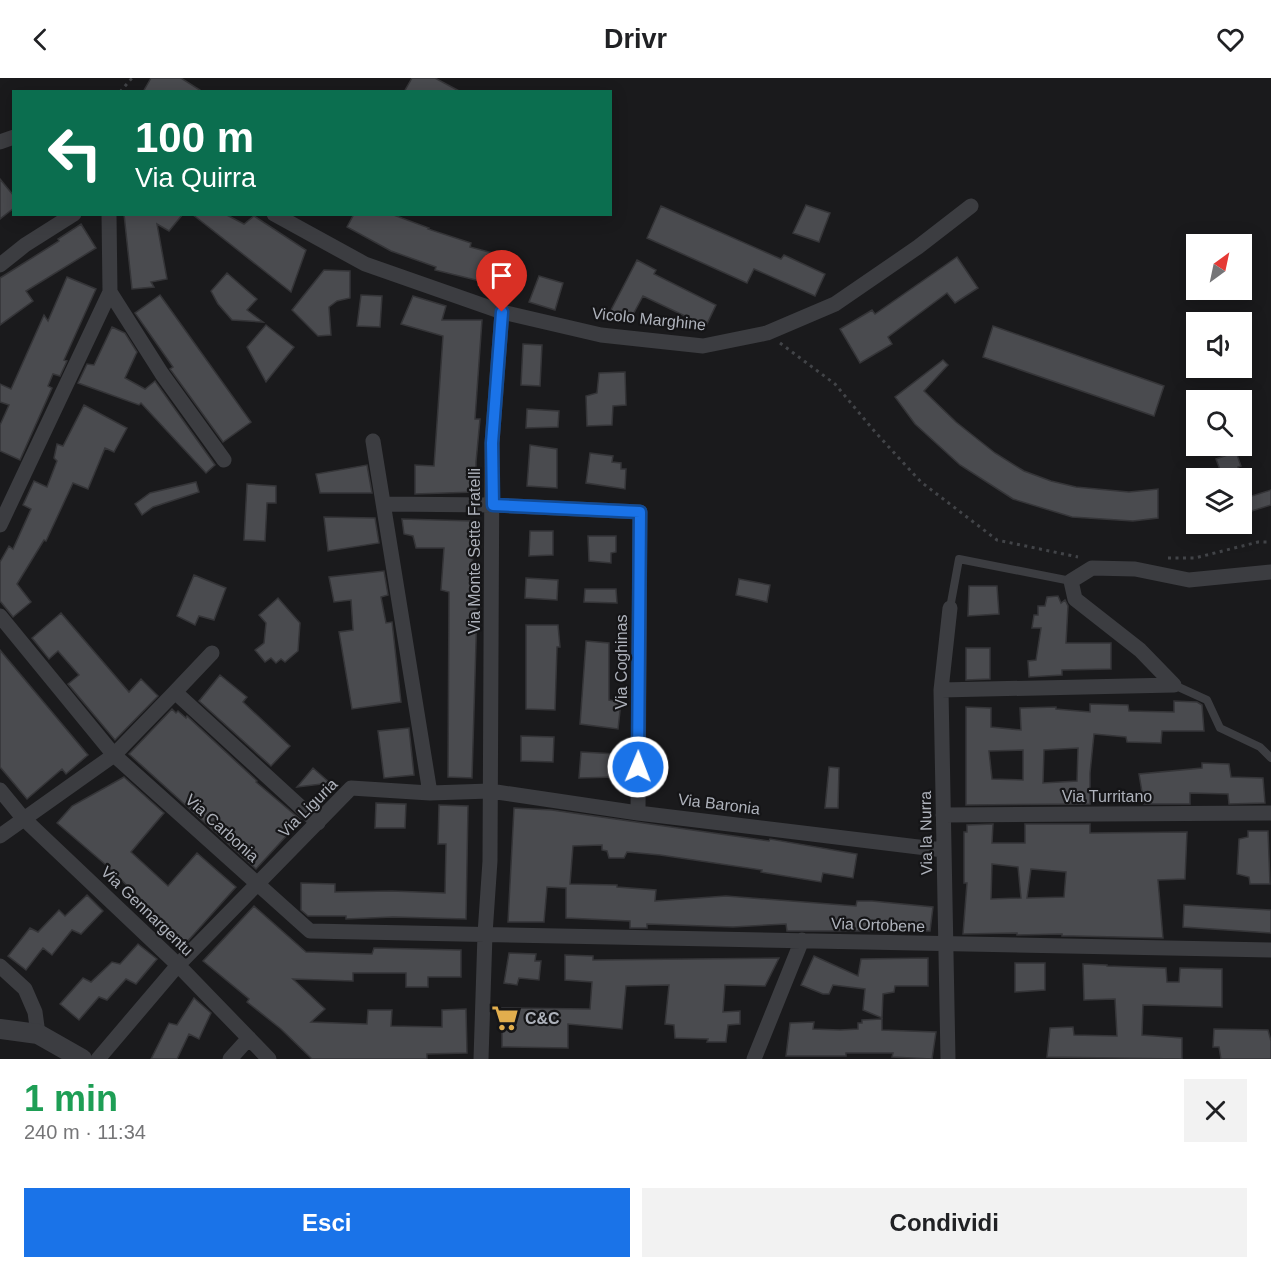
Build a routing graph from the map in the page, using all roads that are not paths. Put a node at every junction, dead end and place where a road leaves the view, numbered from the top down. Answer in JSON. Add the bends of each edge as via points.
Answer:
{"nodes":[{"id":1,"x":971,"y":206,"type":"dead end"},
{"id":2,"x":71,"y":216,"type":"edge"},
{"id":3,"x":109,"y":216,"type":"edge"},
{"id":4,"x":278,"y":216,"type":"edge"},
{"id":5,"x":0,"y":265,"type":"edge"},
{"id":6,"x":110,"y":292,"type":"junction"},
{"id":7,"x":502,"y":312,"type":"junction"},
{"id":8,"x":373,"y":441,"type":"dead end"},
{"id":9,"x":224,"y":460,"type":"dead end"},
{"id":10,"x":385,"y":504,"type":"junction"},
{"id":11,"x":493,"y":505,"type":"junction"},
{"id":12,"x":0,"y":525,"type":"edge"},
{"id":13,"x":1271,"y":572,"type":"edge"},
{"id":14,"x":1071,"y":581,"type":"junction"},
{"id":15,"x":950,"y":608,"type":"joint"},
{"id":16,"x":0,"y":616,"type":"edge"},
{"id":17,"x":212,"y":652,"type":"dead end"},
{"id":18,"x":1174,"y":685,"type":"junction"},
{"id":19,"x":941,"y":690,"type":"junction"},
{"id":20,"x":175,"y":692,"type":"junction"},
{"id":21,"x":114,"y":755,"type":"junction"},
{"id":22,"x":1271,"y":758,"type":"edge"},
{"id":23,"x":0,"y":790,"type":"edge"},
{"id":24,"x":490,"y":791,"type":"junction"},
{"id":25,"x":430,"y":793,"type":"junction"},
{"id":26,"x":638,"y":813,"type":"junction"},
{"id":27,"x":1271,"y":813,"type":"edge"},
{"id":28,"x":943,"y":815,"type":"junction"},
{"id":29,"x":23,"y":818,"type":"junction"},
{"id":30,"x":318,"y":823,"type":"junction"},
{"id":31,"x":0,"y":836,"type":"edge"},
{"id":32,"x":943,"y":849,"type":"junction"},
{"id":33,"x":258,"y":884,"type":"junction"},
{"id":34,"x":485,"y":934,"type":"junction"},
{"id":35,"x":802,"y":940,"type":"junction"},
{"id":36,"x":947,"y":945,"type":"junction"},
{"id":37,"x":1271,"y":950,"type":"edge"},
{"id":38,"x":178,"y":965,"type":"junction"},
{"id":39,"x":0,"y":966,"type":"edge"},
{"id":40,"x":0,"y":1029,"type":"edge"},
{"id":41,"x":38,"y":1034,"type":"junction"},
{"id":42,"x":249,"y":1038,"type":"junction"},
{"id":43,"x":78,"y":1058,"type":"edge"},
{"id":44,"x":98,"y":1059,"type":"edge"},
{"id":45,"x":230,"y":1059,"type":"edge"},
{"id":46,"x":269,"y":1059,"type":"edge"},
{"id":47,"x":481,"y":1059,"type":"edge"},
{"id":48,"x":754,"y":1059,"type":"edge"},
{"id":49,"x":948,"y":1059,"type":"edge"}],
"edges":[{"from":1,"to":7,"type":"street","name":"Vicolo Marghine","via":[[835,304],[767,333],[703,346],[601,335]]},
{"from":2,"to":5,"type":"street"},
{"from":3,"to":6,"type":"street"},
{"from":4,"to":7,"type":"street","name":"Vicolo Marghine","via":[[365,264]]},
{"from":6,"to":9,"type":"street","via":[[162,374]]},
{"from":6,"to":12,"type":"street"},
{"from":7,"to":11,"type":"street","name":"Via Monte Sette Fratelli","via":[[492,443]]},
{"from":8,"to":10,"type":"street"},
{"from":10,"to":11,"type":"street"},
{"from":10,"to":25,"type":"street"},
{"from":11,"to":24,"type":"street","name":"Via Monte Sette Fratelli"},
{"from":11,"to":26,"type":"street","name":"Via Coghinas","via":[[640,512]]},
{"from":13,"to":14,"type":"street","via":[[1188,580],[1135,569],[1092,568]]},
{"from":14,"to":15,"type":"lane","via":[[959,559]]},
{"from":14,"to":18,"type":"street","via":[[1075,599],[1140,650]]},
{"from":15,"to":19,"type":"street","name":"Via la Nurra"},
{"from":16,"to":21,"type":"street","name":"Via Carbonia"},
{"from":17,"to":20,"type":"street"},
{"from":18,"to":19,"type":"street"},
{"from":18,"to":22,"type":"lane","via":[[1207,700],[1220,728],[1260,747]]},
{"from":19,"to":28,"type":"street","name":"Via la Nurra"},
{"from":20,"to":21,"type":"street"},
{"from":20,"to":30,"type":"street"},
{"from":21,"to":29,"type":"street"},
{"from":21,"to":33,"type":"street","name":"Via Carbonia"},
{"from":23,"to":29,"type":"street","name":"Via Gennargentu"},
{"from":24,"to":25,"type":"street","name":"Via Liguria"},
{"from":24,"to":26,"type":"street","name":"Via Baronia"},
{"from":24,"to":34,"type":"street","name":"Via Monte Sette Fratelli"},
{"from":25,"to":30,"type":"street","name":"Via Liguria","via":[[351,788]]},
{"from":26,"to":32,"type":"street","name":"Via Baronia"},
{"from":27,"to":28,"type":"street","name":"Via Turritano"},
{"from":28,"to":32,"type":"street","name":"Via la Nurra"},
{"from":29,"to":31,"type":"street"},
{"from":29,"to":38,"type":"street","name":"Via Gennargentu"},
{"from":30,"to":33,"type":"street","name":"Via Liguria"},
{"from":32,"to":36,"type":"street","name":"Via la Nurra"},
{"from":33,"to":34,"type":"street","name":"Via Carbonia","via":[[310,931]]},
{"from":33,"to":38,"type":"street","name":"Via Liguria"},
{"from":34,"to":35,"type":"street","name":"Via Ortobene"},
{"from":34,"to":47,"type":"street","name":"Via Monte Sette Fratelli"},
{"from":35,"to":36,"type":"street","name":"Via Ortobene"},
{"from":35,"to":48,"type":"street"},
{"from":36,"to":37,"type":"street","name":"Via Ortobene"},
{"from":36,"to":49,"type":"street","name":"Via la Nurra"},
{"from":38,"to":42,"type":"street","name":"Via Gennargentu"},
{"from":38,"to":44,"type":"street","name":"Via Liguria"},
{"from":39,"to":41,"type":"street","via":[[25,989],[35,1012]]},
{"from":40,"to":41,"type":"street"},
{"from":41,"to":43,"type":"street"},
{"from":42,"to":45,"type":"street"},
{"from":42,"to":46,"type":"street","name":"Via Gennargentu"}]}
